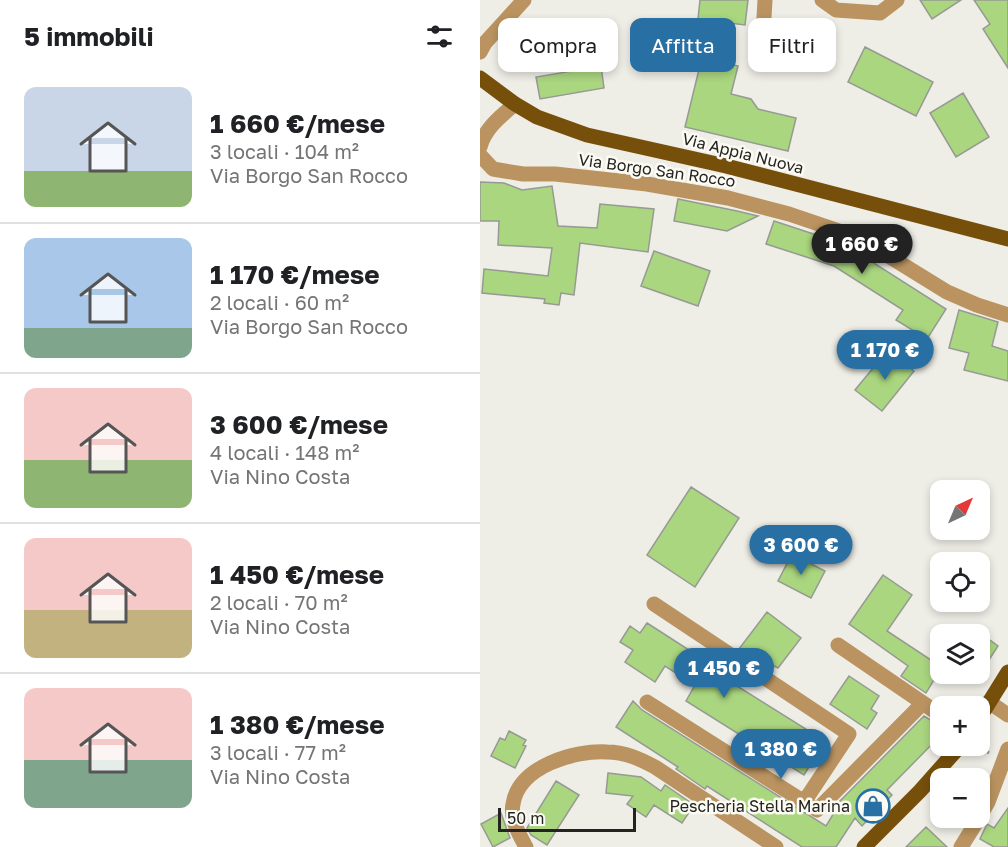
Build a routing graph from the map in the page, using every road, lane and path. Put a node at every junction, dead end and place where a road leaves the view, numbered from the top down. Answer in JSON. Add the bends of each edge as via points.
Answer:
{"nodes":[{"id":1,"x":524,"y":0,"type":"edge"},
{"id":2,"x":765,"y":0,"type":"edge"},
{"id":3,"x":822,"y":0,"type":"edge"},
{"id":4,"x":897,"y":0,"type":"edge"},
{"id":5,"x":764,"y":18,"type":"edge"},
{"id":6,"x":480,"y":26,"type":"edge"},
{"id":7,"x":482,"y":47,"type":"edge"},
{"id":8,"x":480,"y":78,"type":"edge"},
{"id":9,"x":515,"y":104,"type":"junction"},
{"id":10,"x":480,"y":147,"type":"edge"},
{"id":11,"x":480,"y":154,"type":"edge"},
{"id":12,"x":486,"y":173,"type":"edge"},
{"id":13,"x":1008,"y":239,"type":"edge"},
{"id":14,"x":1008,"y":315,"type":"edge"},
{"id":15,"x":654,"y":604,"type":"dead end"},
{"id":16,"x":838,"y":645,"type":"dead end"},
{"id":17,"x":1008,"y":672,"type":"edge"},
{"id":18,"x":990,"y":700,"type":"edge"},
{"id":19,"x":647,"y":702,"type":"dead end"},
{"id":20,"x":923,"y":703,"type":"junction"},
{"id":21,"x":990,"y":703,"type":"edge"},
{"id":22,"x":930,"y":708,"type":"edge"},
{"id":23,"x":1008,"y":715,"type":"edge"},
{"id":24,"x":990,"y":750,"type":"edge"},
{"id":25,"x":951,"y":756,"type":"edge"},
{"id":26,"x":1006,"y":756,"type":"edge"},
{"id":27,"x":990,"y":797,"type":"edge"},
{"id":28,"x":804,"y":801,"type":"junction"},
{"id":29,"x":972,"y":828,"type":"edge"},
{"id":30,"x":526,"y":847,"type":"edge"},
{"id":31,"x":776,"y":847,"type":"edge"},
{"id":32,"x":864,"y":847,"type":"edge"},
{"id":33,"x":961,"y":847,"type":"edge"}],
"edges":[{"from":1,"to":7,"type":"street"},
{"from":2,"to":5,"type":"street"},
{"from":3,"to":4,"type":"street","via":[[836,10],[880,13]]},
{"from":6,"to":7,"type":"street"},
{"from":8,"to":9,"type":"main road","name":"Via Appia Nuova"},
{"from":9,"to":10,"type":"street","via":[[494,123]]},
{"from":9,"to":13,"type":"main road","name":"Via Appia Nuova","via":[[537,117],[587,135],[726,166]]},
{"from":11,"to":12,"type":"street","name":"Via Borgo San Rocco"},
{"from":12,"to":14,"type":"street","name":"Via Borgo San Rocco","via":[[555,174],[647,184],[742,201],[850,235],[947,292]]},
{"from":15,"to":28,"type":"street","via":[[849,735]]},
{"from":16,"to":20,"type":"street"},
{"from":17,"to":18,"type":"main road"},
{"from":19,"to":28,"type":"street"},
{"from":20,"to":22,"type":"street"},
{"from":20,"to":28,"type":"street","via":[[817,810]]},
{"from":21,"to":23,"type":"street"},
{"from":24,"to":26,"type":"path"},
{"from":25,"to":32,"type":"main road"},
{"from":26,"to":27,"type":"street"},
{"from":29,"to":33,"type":"street"},
{"from":30,"to":31,"type":"street","via":[[513,811],[522,785],[561,758],[576,753],[607,752],[638,758],[655,767]]}]}
